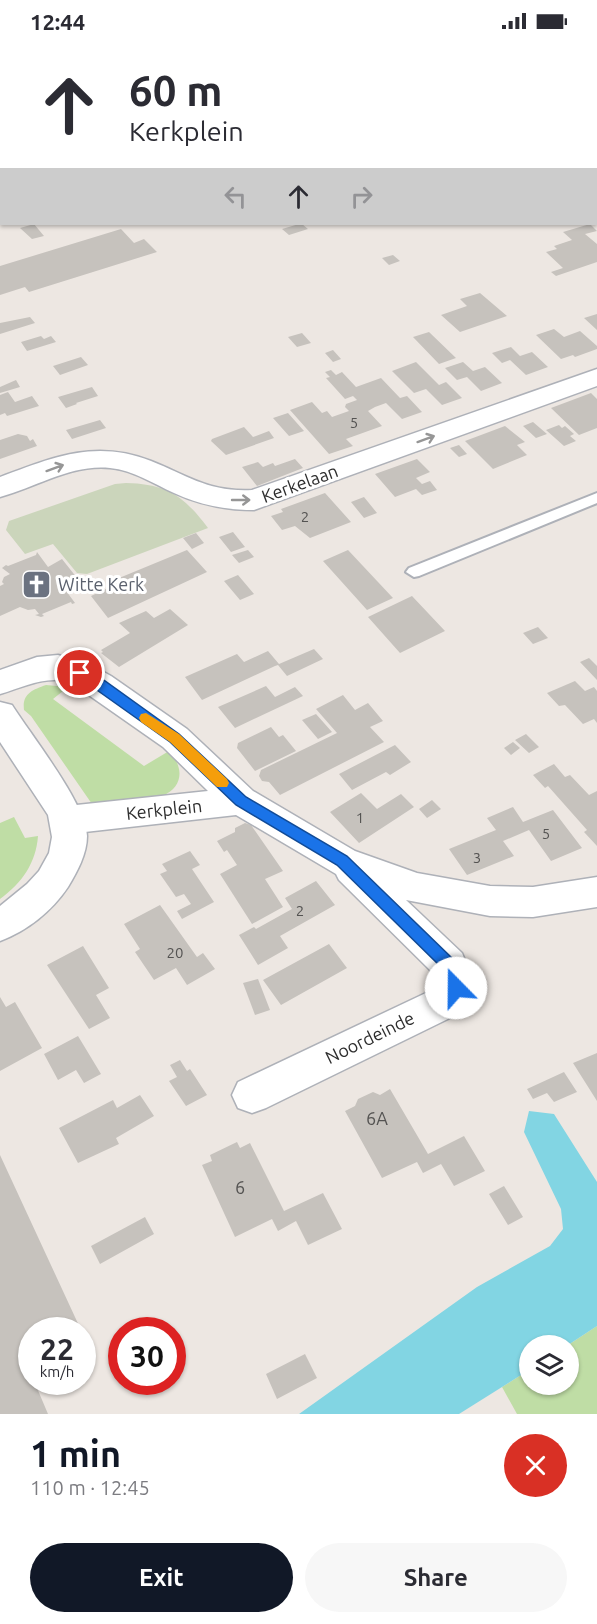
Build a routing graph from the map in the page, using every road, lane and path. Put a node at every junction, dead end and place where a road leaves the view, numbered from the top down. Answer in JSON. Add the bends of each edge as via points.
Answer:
{"nodes":[{"id":1,"x":597,"y":377,"type":"edge"},
{"id":2,"x":0,"y":488,"type":"edge"},
{"id":3,"x":597,"y":498,"type":"edge"},
{"id":4,"x":414,"y":572,"type":"dead end"},
{"id":5,"x":0,"y":682,"type":"edge"},
{"id":6,"x":0,"y":714,"type":"edge"},
{"id":7,"x":241,"y":801,"type":"junction"},
{"id":8,"x":67,"y":820,"type":"junction"},
{"id":9,"x":342,"y":861,"type":"junction"},
{"id":10,"x":597,"y":892,"type":"edge"},
{"id":11,"x":0,"y":925,"type":"edge"},
{"id":12,"x":252,"y":1095,"type":"dead end"}],
"edges":[{"from":2,"to":1,"type":"street","name":"Kerkelaan","one_way":true,"via":[[84,459],[111,459],[225,500],[254,500]]},
{"from":3,"to":4,"type":"lane"},
{"from":5,"to":7,"type":"street","name":"Kerkplein","via":[[37,669],[58,667],[80,673],[175,738]]},
{"from":6,"to":8,"type":"street"},
{"from":7,"to":8,"type":"street","name":"Kerkplein"},
{"from":7,"to":9,"type":"street","name":"Noordeinde"},
{"from":8,"to":11,"type":"street","via":[[63,863],[52,881],[36,899]]},
{"from":9,"to":10,"type":"street","name":"Noordeinde","via":[[416,888],[490,901],[533,902]]},
{"from":9,"to":12,"type":"street","name":"Noordeinde","via":[[449,965],[456,988],[441,1004]]}]}
